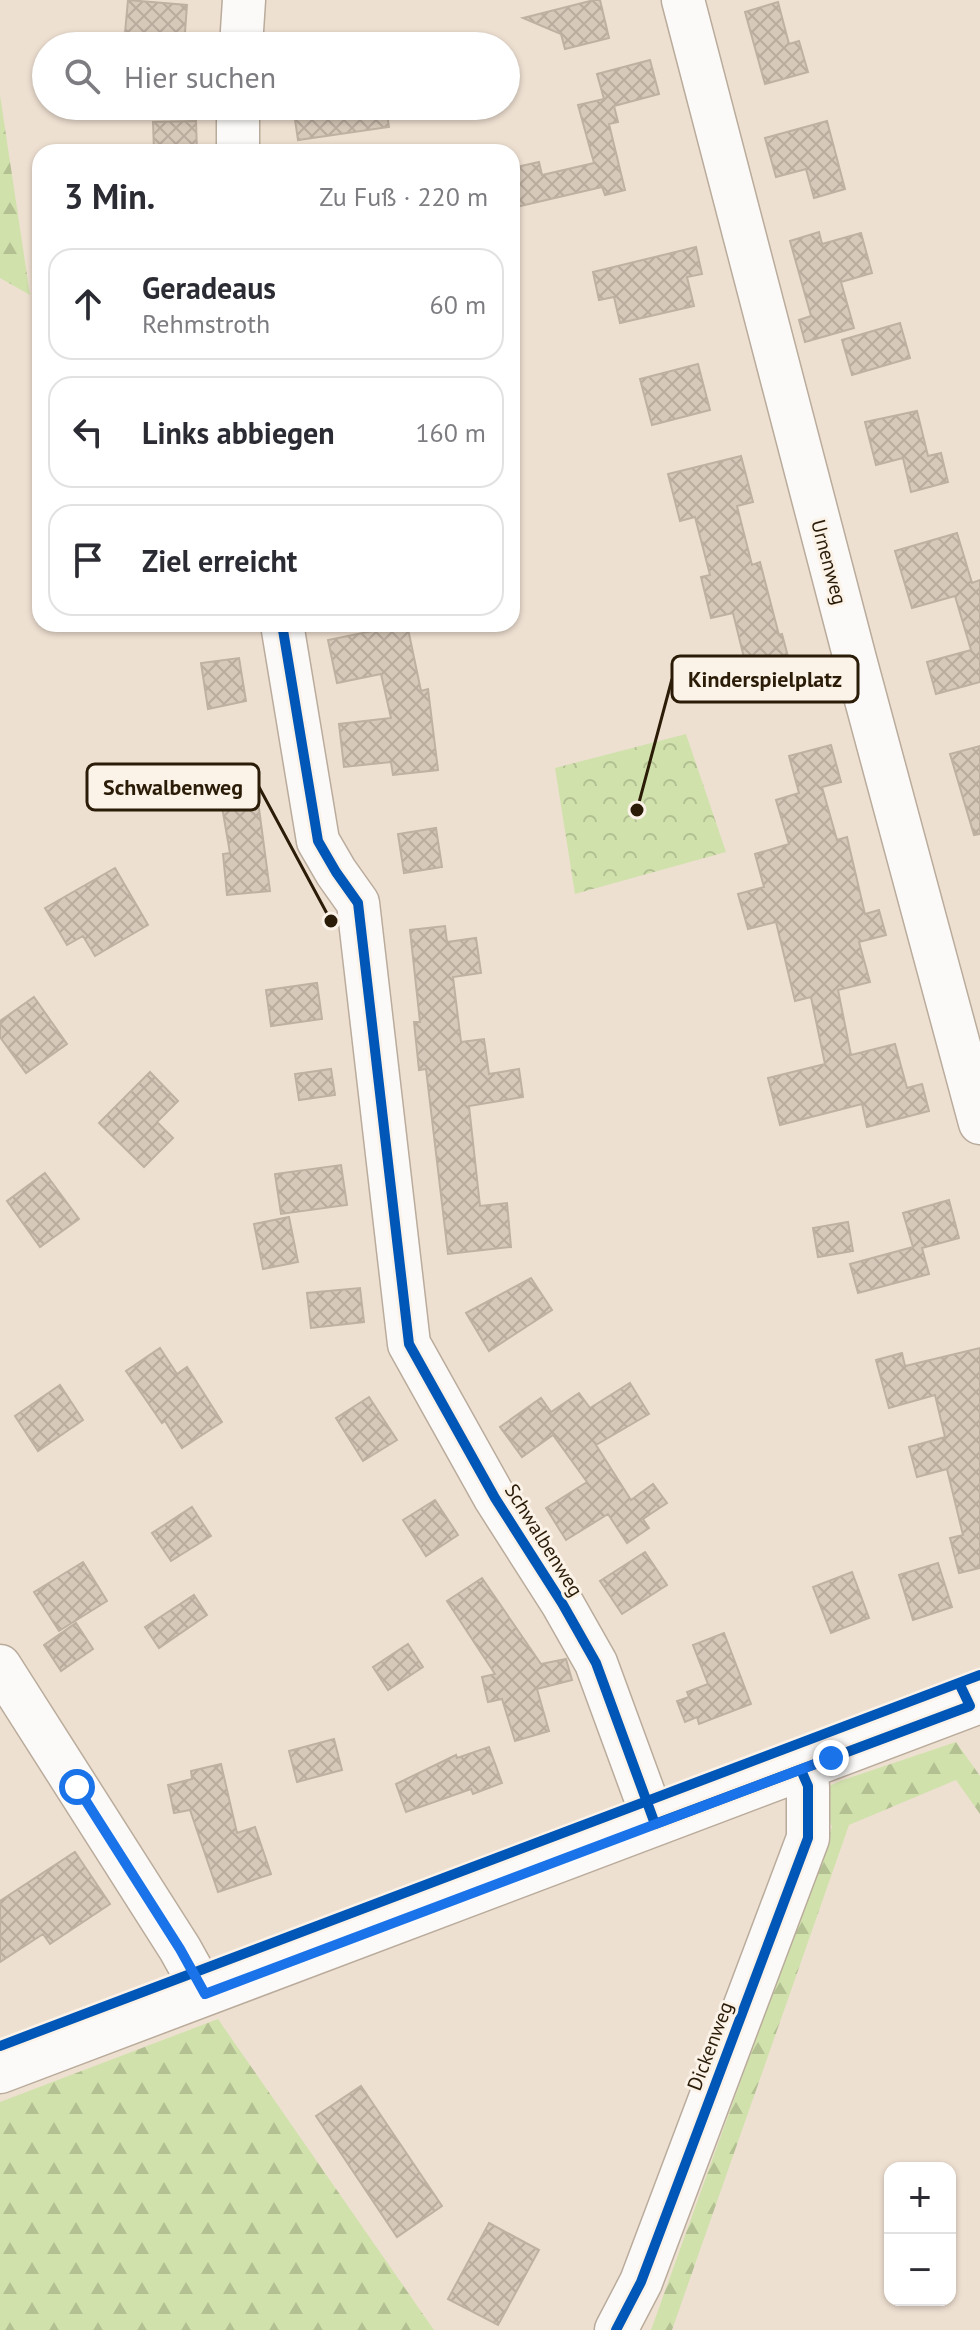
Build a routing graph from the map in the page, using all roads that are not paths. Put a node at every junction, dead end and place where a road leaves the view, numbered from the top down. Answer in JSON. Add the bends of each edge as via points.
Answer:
{"nodes":[{"id":1,"x":244,"y":0,"type":"edge"},
{"id":2,"x":683,"y":0,"type":"edge"},
{"id":3,"x":242,"y":32,"type":"edge"},
{"id":4,"x":238,"y":120,"type":"edge"},
{"id":5,"x":238,"y":144,"type":"edge"},
{"id":6,"x":283,"y":632,"type":"edge"},
{"id":7,"x":980,"y":1123,"type":"edge"},
{"id":8,"x":0,"y":1666,"type":"edge"},
{"id":9,"x":977,"y":1712,"type":"edge"},
{"id":10,"x":801,"y":1770,"type":"junction"},
{"id":11,"x":655,"y":1824,"type":"junction"},
{"id":12,"x":205,"y":1994,"type":"junction"},
{"id":13,"x":0,"y":2072,"type":"edge"},
{"id":14,"x":616,"y":2330,"type":"edge"}],
"edges":[{"from":1,"to":3,"type":"street"},
{"from":2,"to":7,"type":"street","name":"Urnenweg"},
{"from":4,"to":5,"type":"street"},
{"from":6,"to":11,"type":"street","name":"Schwalbenweg","via":[[318,841],[358,903],[409,1344],[596,1663]]},
{"from":8,"to":12,"type":"street"},
{"from":9,"to":10,"type":"street"},
{"from":10,"to":11,"type":"street"},
{"from":10,"to":14,"type":"street","name":"Dickenweg","via":[[808,1786],[808,1838],[641,2282]]},
{"from":11,"to":12,"type":"street"},
{"from":12,"to":13,"type":"street"}]}
